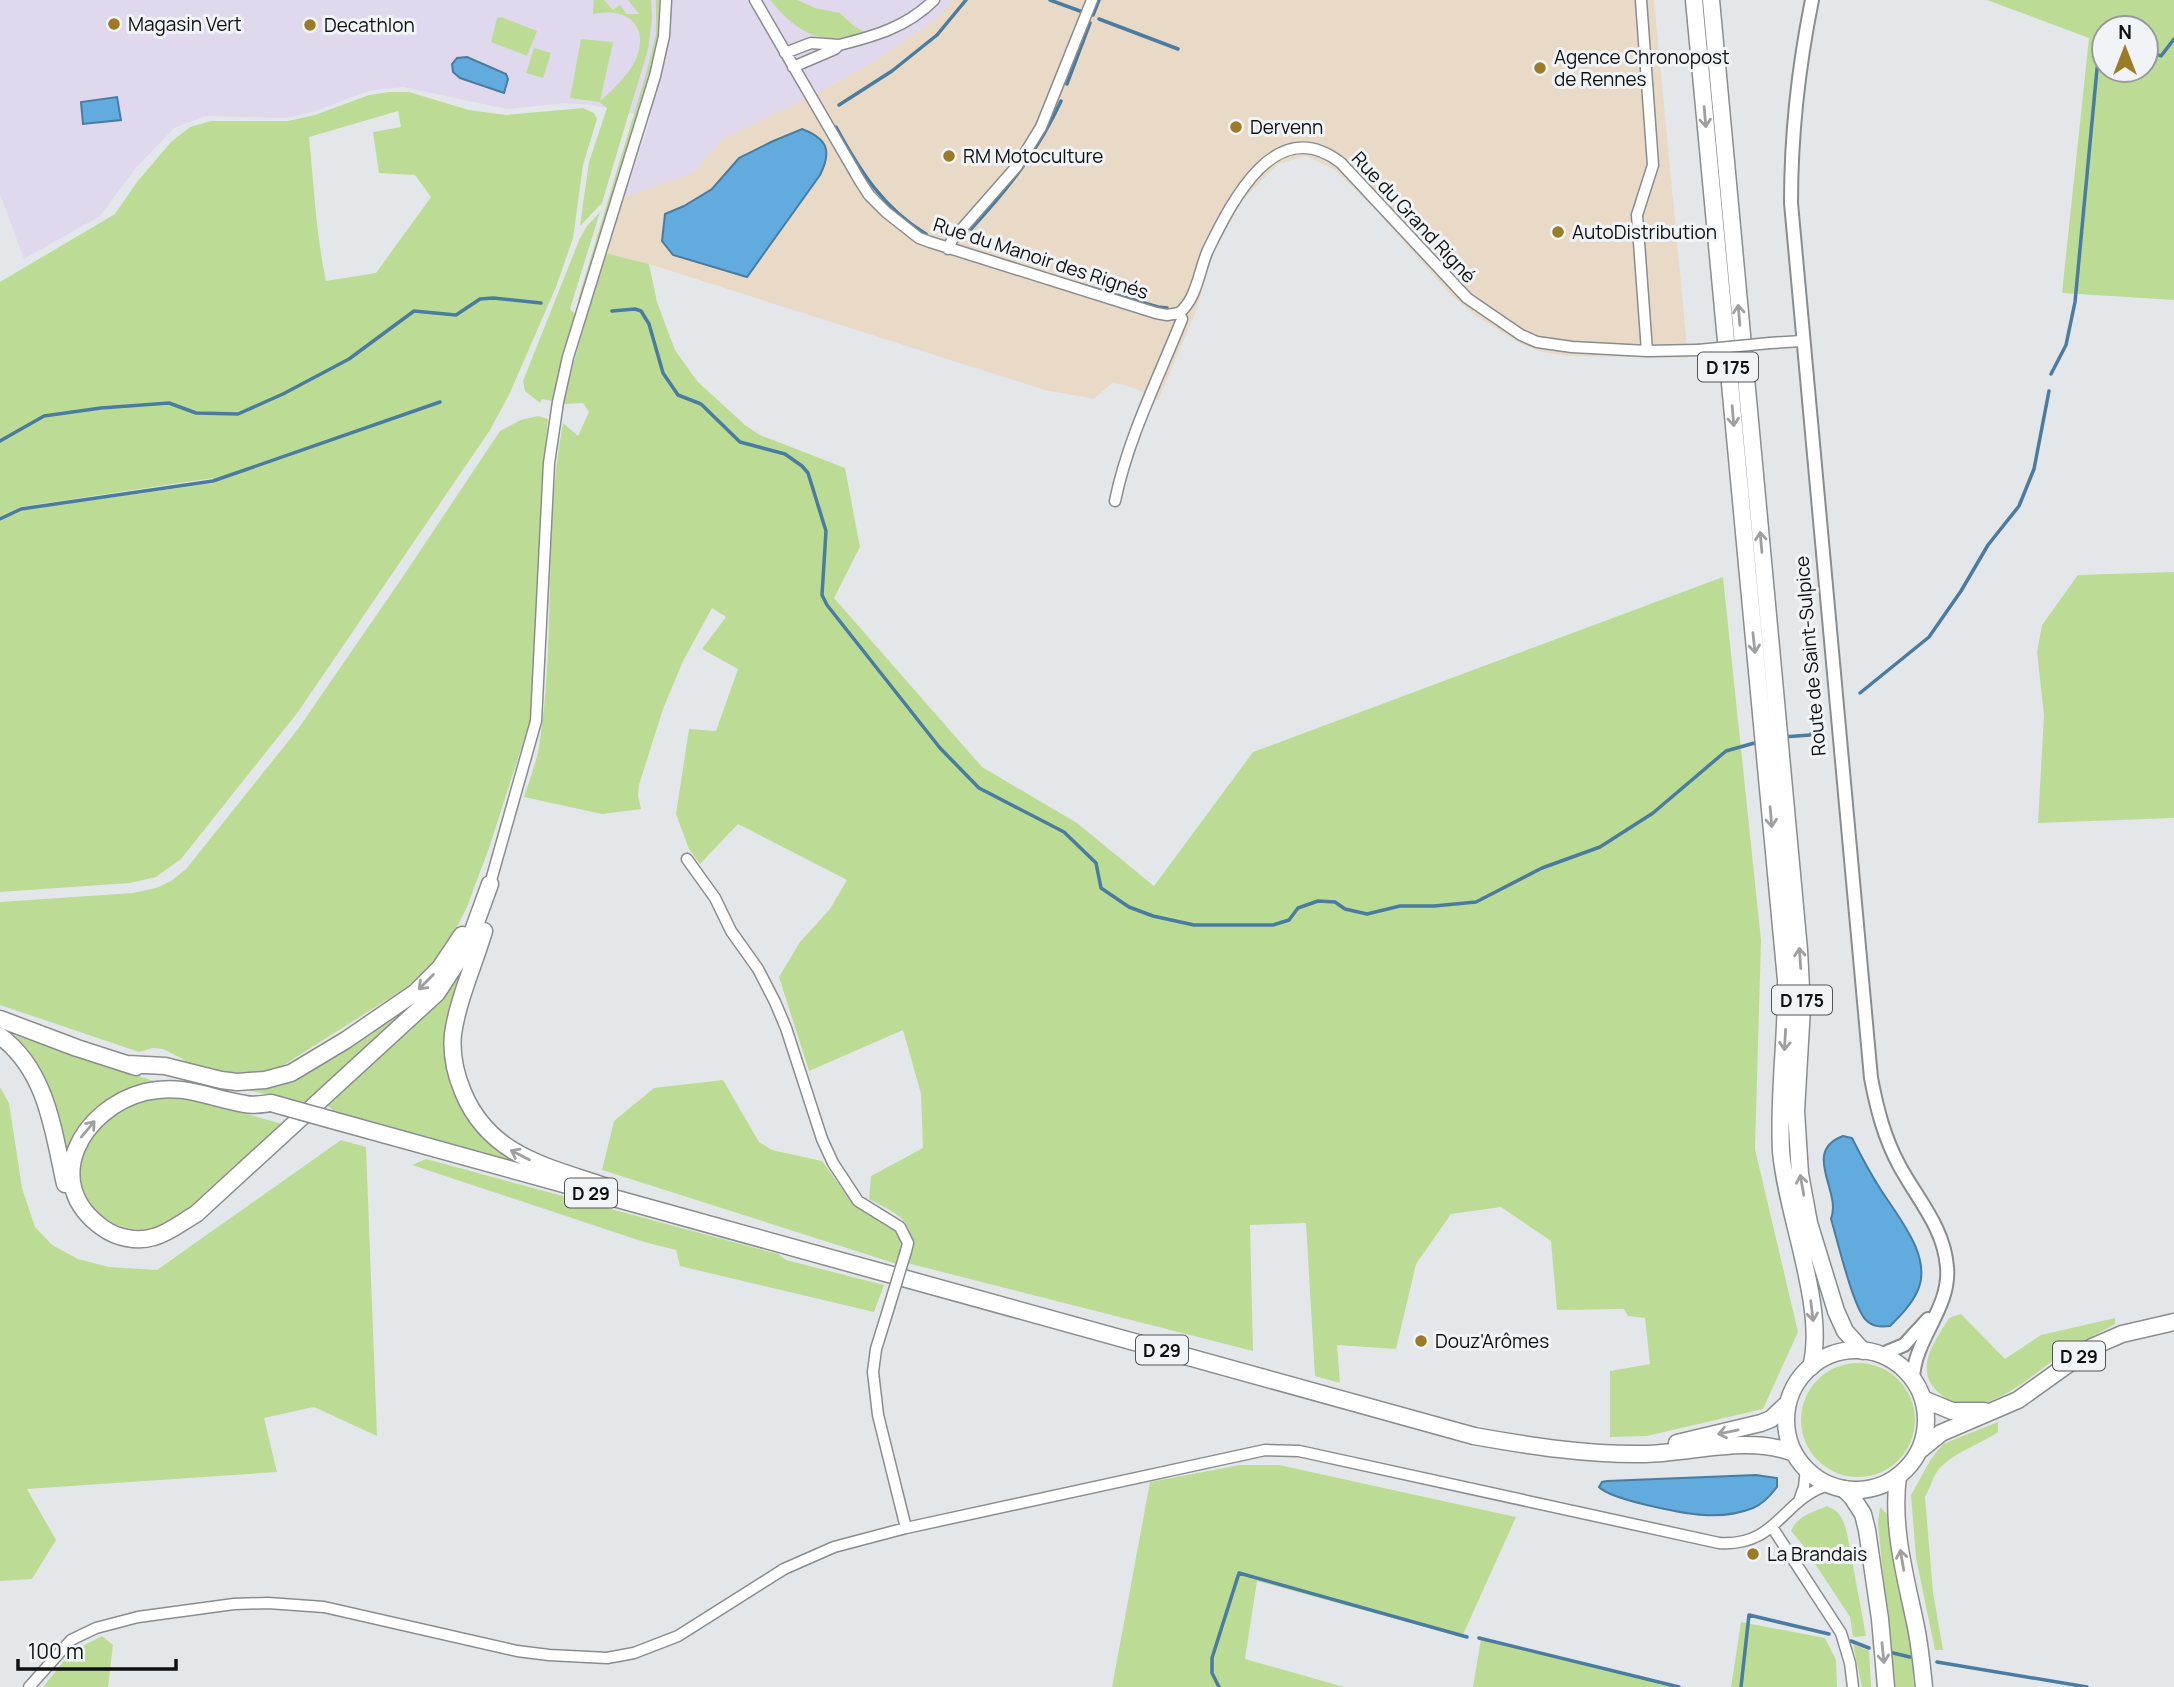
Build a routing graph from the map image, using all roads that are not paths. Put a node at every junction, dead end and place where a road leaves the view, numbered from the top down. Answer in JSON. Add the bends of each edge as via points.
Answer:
{"nodes":[{"id":1,"x":666,"y":0,"type":"edge"},
{"id":2,"x":755,"y":0,"type":"edge"},
{"id":3,"x":934,"y":0,"type":"edge"},
{"id":4,"x":1092,"y":0,"type":"edge"},
{"id":5,"x":1641,"y":0,"type":"edge"},
{"id":6,"x":1694,"y":0,"type":"edge"},
{"id":7,"x":1711,"y":0,"type":"edge"},
{"id":8,"x":1812,"y":0,"type":"edge"},
{"id":9,"x":839,"y":45,"type":"junction"},
{"id":10,"x":785,"y":52,"type":"junction"},
{"id":11,"x":793,"y":67,"type":"junction"},
{"id":12,"x":948,"y":249,"type":"junction"},
{"id":13,"x":1179,"y":313,"type":"junction"},
{"id":14,"x":1802,"y":341,"type":"junction"},
{"id":15,"x":1647,"y":351,"type":"junction"},
{"id":16,"x":1115,"y":501,"type":"dead end"},
{"id":17,"x":1772,"y":740,"type":"junction"},
{"id":18,"x":687,"y":859,"type":"dead end"},
{"id":19,"x":490,"y":884,"type":"junction"},
{"id":20,"x":0,"y":1019,"type":"edge"},
{"id":21,"x":0,"y":1036,"type":"edge"},
{"id":22,"x":127,"y":1064,"type":"junction"},
{"id":23,"x":271,"y":1103,"type":"junction"},
{"id":24,"x":196,"y":1214,"type":"junction"},
{"id":25,"x":698,"y":1221,"type":"junction"},
{"id":26,"x":1945,"y":1292,"type":"junction"},
{"id":27,"x":2174,"y":1322,"type":"edge"},
{"id":28,"x":1863,"y":1351,"type":"junction"},
{"id":29,"x":1880,"y":1355,"type":"junction"},
{"id":30,"x":1811,"y":1367,"type":"junction"},
{"id":31,"x":1913,"y":1379,"type":"junction"},
{"id":32,"x":1923,"y":1399,"type":"junction"},
{"id":33,"x":1788,"y":1403,"type":"junction"},
{"id":34,"x":1994,"y":1410,"type":"junction"},
{"id":35,"x":1920,"y":1450,"type":"junction"},
{"id":36,"x":1594,"y":1451,"type":"junction"},
{"id":37,"x":1794,"y":1452,"type":"junction"},
{"id":38,"x":1805,"y":1469,"type":"junction"},
{"id":39,"x":1898,"y":1476,"type":"junction"},
{"id":40,"x":1836,"y":1487,"type":"junction"},
{"id":41,"x":1800,"y":1497,"type":"junction"},
{"id":42,"x":1772,"y":1527,"type":"junction"},
{"id":43,"x":906,"y":1528,"type":"junction"},
{"id":44,"x":1852,"y":1683,"type":"edge"},
{"id":45,"x":29,"y":1687,"type":"edge"},
{"id":46,"x":1886,"y":1687,"type":"edge"},
{"id":47,"x":1924,"y":1687,"type":"edge"}],
"edges":[{"from":1,"to":19,"type":"street","via":[[655,76],[568,357],[554,421],[536,721]]},
{"from":2,"to":10,"type":"street","name":"Rue du Manoir des Rignés"},
{"from":3,"to":9,"type":"street","via":[[893,29]]},
{"from":4,"to":12,"type":"street","via":[[1041,128],[1017,166]]},
{"from":5,"to":15,"type":"street","via":[[1653,164],[1637,215]]},
{"from":6,"to":17,"type":"main road","number":"D 175","one_way":true},
{"from":17,"to":7,"type":"main road","number":"D 175","one_way":true},
{"from":8,"to":14,"type":"street","name":"Route de Saint-Sulpice","via":[[1791,142]]},
{"from":9,"to":10,"type":"street","via":[[811,43]]},
{"from":9,"to":11,"type":"street"},
{"from":10,"to":11,"type":"street","name":"Rue du Manoir des Rignés"},
{"from":11,"to":12,"type":"street","name":"Rue du Manoir des Rignés","via":[[869,195],[919,237]]},
{"from":12,"to":13,"type":"street","name":"Rue du Manoir des Rignés","via":[[1156,313]]},
{"from":13,"to":15,"type":"street","name":"Rue du Grand Rigné","via":[[1214,240],[1259,167],[1279,153],[1308,147],[1341,163],[1460,291],[1500,323],[1537,342],[1556,346]]},
{"from":13,"to":16,"type":"street","name":"Rue du Grand Rigné","via":[[1182,319],[1142,417]]},
{"from":14,"to":15,"type":"street","name":"Rue du Grand Rigné","bridge":true},
{"from":14,"to":26,"type":"street","name":"Route de Saint-Sulpice","via":[[1871,1078],[1886,1138],[1945,1248]]},
{"from":28,"to":17,"type":"main road","number":"D 175","one_way":true,"via":[[1850,1338],[1836,1311],[1809,1223],[1800,1174],[1796,1111],[1801,979]]},
{"from":17,"to":30,"type":"main road","number":"D 175","one_way":true,"via":[[1786,980],[1782,1151],[1788,1202],[1813,1315]]},
{"from":18,"to":43,"type":"street","bridge":true,"via":[[775,1002],[833,1163],[859,1201],[900,1227],[908,1243],[873,1372],[878,1415]]},
{"from":19,"to":22,"type":"main road","one_way":true,"via":[[455,948],[429,980],[402,1003],[291,1073],[237,1082],[165,1066]]},
{"from":19,"to":24,"type":"main road","via":[[467,947],[437,993]]},
{"from":25,"to":19,"type":"main road","one_way":true,"via":[[673,1207],[519,1156],[491,1136],[473,1113],[456,1072],[453,1036],[484,928]]},
{"from":20,"to":22,"type":"main road","number":"D 29"},
{"from":21,"to":24,"type":"main road","via":[[26,1061],[42,1088],[68,1197],[86,1226],[113,1242],[147,1246],[176,1237]]},
{"from":22,"to":23,"type":"main road","number":"D 29"},
{"from":24,"to":23,"type":"main road","one_way":true,"via":[[165,1233],[146,1238],[120,1236],[99,1226],[80,1204],[72,1182],[74,1152],[84,1132],[123,1101],[157,1090],[182,1088],[247,1105]]},
{"from":23,"to":25,"type":"main road","number":"D 29","bridge":true},
{"from":25,"to":36,"type":"main road","number":"D 29","via":[[1422,1423],[1529,1446]]},
{"from":26,"to":29,"type":"street","via":[[1917,1333],[1904,1345]]},
{"from":26,"to":31,"type":"street","name":"Route de Saint-Sulpice","via":[[1916,1355]]},
{"from":27,"to":34,"type":"main road","number":"D 29","via":[[2099,1344],[2026,1395]]},
{"from":28,"to":29,"type":"main road"},
{"from":28,"to":30,"type":"main road","via":[[1835,1354]]},
{"from":29,"to":31,"type":"main road","via":[[1899,1364]]},
{"from":30,"to":33,"type":"main road"},
{"from":31,"to":32,"type":"main road"},
{"from":32,"to":34,"type":"main road","number":"D 29","via":[[1952,1411]]},
{"from":32,"to":35,"type":"main road","via":[[1926,1424]]},
{"from":33,"to":36,"type":"main road","number":"D 29","one_way":true,"via":[[1771,1419],[1751,1427],[1667,1445]]},
{"from":33,"to":37,"type":"main road","via":[[1787,1429]]},
{"from":34,"to":35,"type":"main road","number":"D 29","via":[[1941,1433]]},
{"from":35,"to":39,"type":"main road"},
{"from":36,"to":37,"type":"main road","number":"D 29","via":[[1643,1454],[1763,1446]]},
{"from":37,"to":38,"type":"main road"},
{"from":38,"to":40,"type":"main road"},
{"from":38,"to":41,"type":"street"},
{"from":39,"to":40,"type":"main road","via":[[1872,1488]]},
{"from":47,"to":39,"type":"main road","one_way":true,"via":[[1900,1550]]},
{"from":40,"to":41,"type":"street","via":[[1812,1490]]},
{"from":40,"to":46,"type":"main road","one_way":true,"via":[[1863,1514]]},
{"from":41,"to":42,"type":"street"},
{"from":42,"to":43,"type":"street","via":[[1742,1542],[1710,1542],[1281,1449],[1235,1454]]},
{"from":42,"to":44,"type":"street","via":[[1841,1633]]},
{"from":43,"to":45,"type":"street","via":[[807,1558],[678,1636],[656,1647],[607,1658],[517,1651],[324,1607],[234,1604],[138,1616],[96,1628],[71,1640]]}]}
